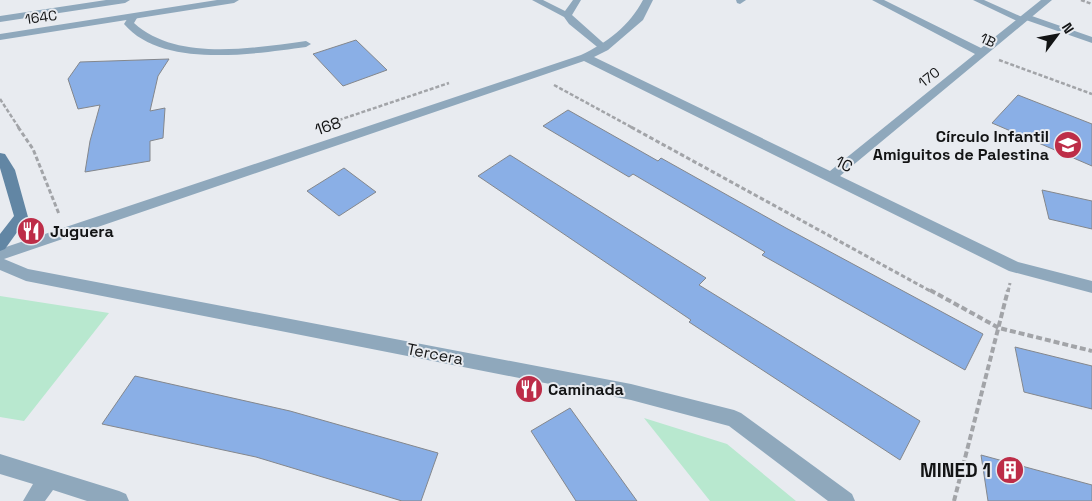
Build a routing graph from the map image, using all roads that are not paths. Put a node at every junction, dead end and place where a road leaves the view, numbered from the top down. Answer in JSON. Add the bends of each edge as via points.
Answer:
{"nodes":[{"id":1,"x":125,"y":0,"type":"edge"},
{"id":2,"x":157,"y":0,"type":"edge"},
{"id":3,"x":234,"y":0,"type":"edge"},
{"id":4,"x":536,"y":0,"type":"edge"},
{"id":5,"x":577,"y":0,"type":"edge"},
{"id":6,"x":648,"y":0,"type":"edge"},
{"id":7,"x":878,"y":0,"type":"edge"},
{"id":8,"x":977,"y":0,"type":"edge"},
{"id":9,"x":1047,"y":0,"type":"edge"},
{"id":10,"x":154,"y":14,"type":"junction"},
{"id":11,"x":567,"y":15,"type":"junction"},
{"id":12,"x":0,"y":18,"type":"edge"},
{"id":13,"x":132,"y":18,"type":"junction"},
{"id":14,"x":1024,"y":19,"type":"junction"},
{"id":15,"x":0,"y":37,"type":"edge"},
{"id":16,"x":1092,"y":40,"type":"edge"},
{"id":17,"x":306,"y":44,"type":"dead end"},
{"id":18,"x":604,"y":48,"type":"junction"},
{"id":19,"x":982,"y":54,"type":"junction"},
{"id":20,"x":585,"y":57,"type":"junction"},
{"id":21,"x":0,"y":158,"type":"edge"},
{"id":22,"x":831,"y":177,"type":"junction"},
{"id":23,"x":0,"y":245,"type":"edge"},
{"id":24,"x":0,"y":256,"type":"edge"},
{"id":25,"x":0,"y":264,"type":"edge"},
{"id":26,"x":1092,"y":287,"type":"edge"},
{"id":27,"x":0,"y":464,"type":"edge"},
{"id":28,"x":49,"y":479,"type":"junction"},
{"id":29,"x":33,"y":501,"type":"edge"},
{"id":30,"x":119,"y":501,"type":"edge"},
{"id":31,"x":845,"y":501,"type":"edge"}],
"edges":[{"from":1,"to":12,"type":"street","name":"164C"},
{"from":2,"to":10,"type":"street"},
{"from":3,"to":10,"type":"street","name":"164C"},
{"from":4,"to":11,"type":"lane"},
{"from":5,"to":11,"type":"lane"},
{"from":6,"to":18,"type":"street","name":"168","via":[[639,18]]},
{"from":7,"to":19,"type":"street","name":"1B"},
{"from":8,"to":14,"type":"lane"},
{"from":9,"to":14,"type":"street","name":"170"},
{"from":10,"to":13,"type":"street","name":"164C"},
{"from":11,"to":18,"type":"lane"},
{"from":13,"to":15,"type":"street","name":"164C"},
{"from":13,"to":17,"type":"lane","via":[[129,24],[135,32],[178,48],[238,51]]},
{"from":14,"to":16,"type":"lane"},
{"from":14,"to":19,"type":"street","name":"170"},
{"from":18,"to":20,"type":"street","name":"168"},
{"from":19,"to":22,"type":"street","name":"170"},
{"from":20,"to":22,"type":"street","name":"1C"},
{"from":20,"to":24,"type":"street","name":"168"},
{"from":21,"to":23,"type":"main road","via":[[8,170],[21,217]]},
{"from":22,"to":26,"type":"street","name":"1C","via":[[1014,267]]},
{"from":25,"to":31,"type":"street","name":"Tercera","via":[[26,275],[631,392],[734,419]]},
{"from":27,"to":28,"type":"street"},
{"from":28,"to":29,"type":"street"},
{"from":28,"to":30,"type":"street"}]}
